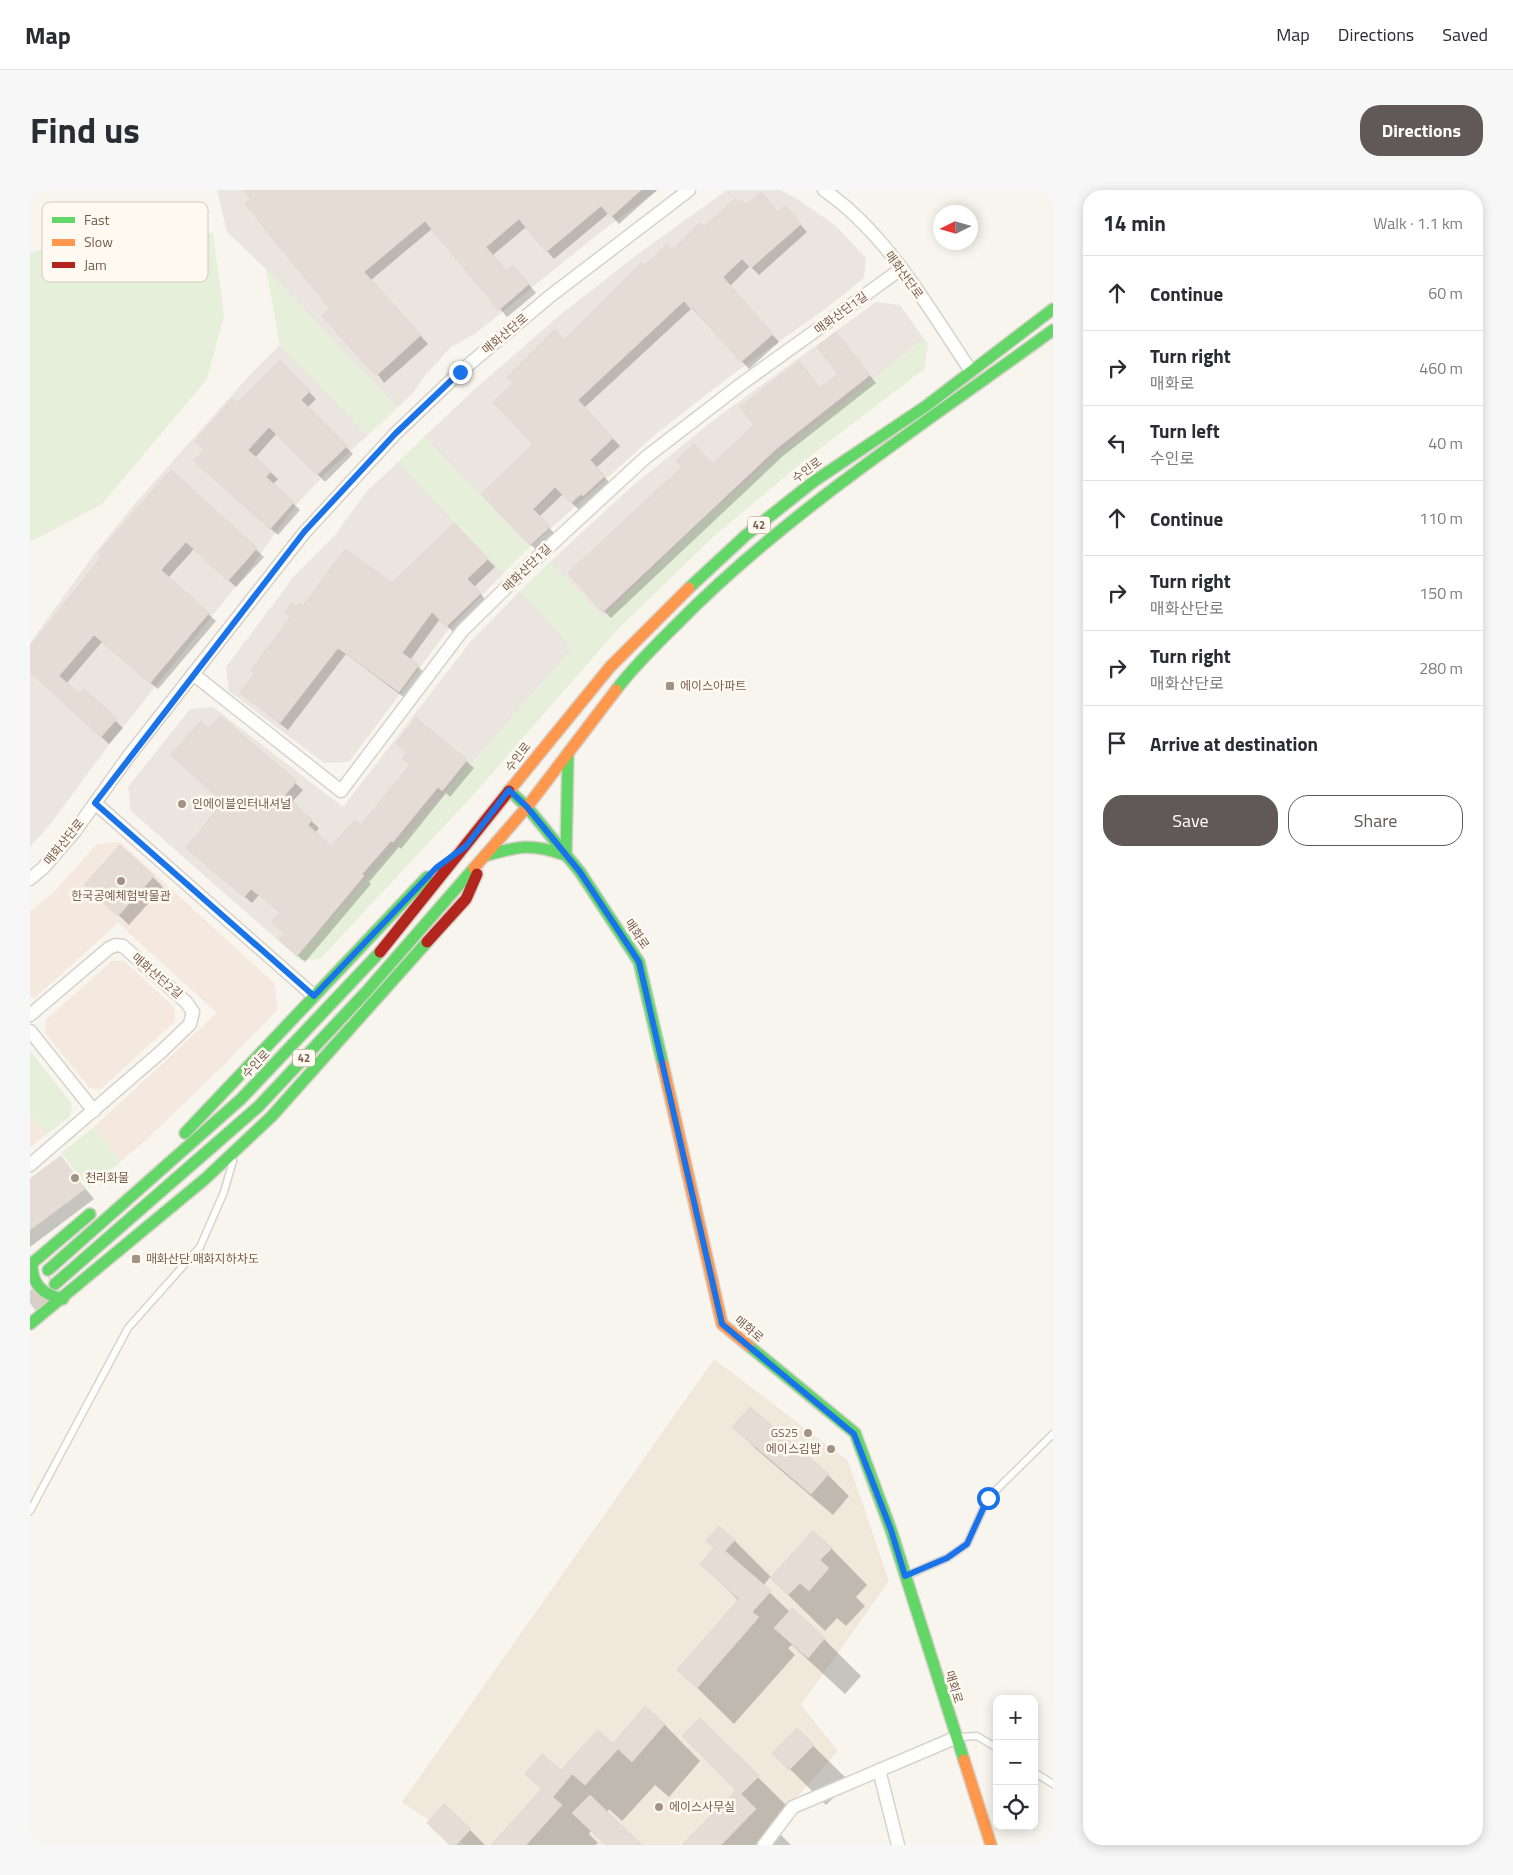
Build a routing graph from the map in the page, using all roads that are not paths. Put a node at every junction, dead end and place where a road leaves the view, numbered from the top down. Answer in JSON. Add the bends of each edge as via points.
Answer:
{"nodes":[{"id":1,"x":689,"y":190,"type":"edge"},
{"id":2,"x":824,"y":190,"type":"edge"},
{"id":3,"x":901,"y":269,"type":"junction"},
{"id":4,"x":1053,"y":309,"type":"edge"},
{"id":5,"x":1053,"y":330,"type":"edge"},
{"id":6,"x":971,"y":371,"type":"junction"},
{"id":7,"x":193,"y":674,"type":"junction"},
{"id":8,"x":568,"y":753,"type":"junction"},
{"id":9,"x":509,"y":790,"type":"junction"},
{"id":10,"x":95,"y":803,"type":"junction"},
{"id":11,"x":527,"y":807,"type":"junction"},
{"id":12,"x":466,"y":846,"type":"junction"},
{"id":13,"x":566,"y":855,"type":"junction"},
{"id":14,"x":485,"y":856,"type":"junction"},
{"id":15,"x":30,"y":879,"type":"edge"},
{"id":16,"x":314,"y":996,"type":"junction"},
{"id":17,"x":30,"y":1015,"type":"edge"},
{"id":18,"x":30,"y":1031,"type":"edge"},
{"id":19,"x":94,"y":1111,"type":"junction"},
{"id":20,"x":172,"y":1145,"type":"dead end"},
{"id":21,"x":237,"y":1149,"type":"junction"},
{"id":22,"x":30,"y":1164,"type":"edge"},
{"id":23,"x":102,"y":1204,"type":"dead end"},
{"id":24,"x":31,"y":1264,"type":"edge"},
{"id":25,"x":48,"y":1270,"type":"dead end"},
{"id":26,"x":55,"y":1284,"type":"tunnel mouth"},
{"id":27,"x":63,"y":1299,"type":"junction"},
{"id":28,"x":30,"y":1324,"type":"edge"},
{"id":29,"x":1053,"y":1434,"type":"edge"},
{"id":30,"x":30,"y":1511,"type":"edge"},
{"id":31,"x":905,"y":1576,"type":"junction"},
{"id":32,"x":955,"y":1738,"type":"junction"},
{"id":33,"x":993,"y":1746,"type":"edge"},
{"id":34,"x":879,"y":1770,"type":"junction"},
{"id":35,"x":1038,"y":1775,"type":"edge"},
{"id":36,"x":1053,"y":1784,"type":"edge"},
{"id":37,"x":764,"y":1845,"type":"edge"},
{"id":38,"x":898,"y":1845,"type":"edge"},
{"id":39,"x":991,"y":1845,"type":"edge"}],
"edges":[{"from":1,"to":7,"type":"street","name":"매화산단로","via":[[549,297],[460,372],[395,434],[304,532]]},
{"from":2,"to":3,"type":"street","name":"매화산단로","via":[[843,203],[872,232]]},
{"from":3,"to":6,"type":"street","name":"매화산단로"},
{"from":3,"to":7,"type":"street","name":"매화산단1길","via":[[645,458],[528,566],[462,631],[341,791]]},
{"from":4,"to":6,"type":"main road","name":"수인로","number":"42"},
{"from":5,"to":8,"type":"main road","number":"42","via":[[797,516],[719,581],[628,673]]},
{"from":6,"to":9,"type":"main road","name":"수인로","number":"42","via":[[926,406],[813,482],[745,536],[610,667]]},
{"from":7,"to":10,"type":"street","name":"매화산단로"},
{"from":8,"to":11,"type":"main road","number":"42"},
{"from":8,"to":13,"type":"main road"},
{"from":9,"to":11,"type":"main road","name":"매화로"},
{"from":9,"to":12,"type":"main road","name":"수인로","number":"42"},
{"from":10,"to":15,"type":"street","name":"매화산단로","via":[[43,868]]},
{"from":10,"to":16,"type":"street"},
{"from":11,"to":13,"type":"main road","name":"매화로"},
{"from":11,"to":14,"type":"main road","number":"42"},
{"from":12,"to":16,"type":"main road","via":[[436,868]]},
{"from":12,"to":25,"type":"main road","name":"수인로","number":"42","via":[[374,959],[241,1099]]},
{"from":13,"to":14,"type":"main road","via":[[537,844],[518,845]]},
{"from":13,"to":31,"type":"main road","name":"매화로","via":[[639,962],[722,1324],[854,1434]]},
{"from":14,"to":21,"type":"main road","via":[[466,899],[341,1041]]},
{"from":14,"to":26,"type":"main road","number":"42","via":[[366,992],[259,1106]]},
{"from":16,"to":20,"type":"main road"},
{"from":17,"to":19,"type":"street","name":"매화산단2길","via":[[116,944],[123,946],[193,1012],[190,1024]]},
{"from":18,"to":19,"type":"street"},
{"from":19,"to":22,"type":"street","name":"매화산단2길"},
{"from":21,"to":27,"type":"main road"},
{"from":21,"to":30,"type":"lane","via":[[224,1192],[200,1247],[128,1328]]},
{"from":23,"to":24,"type":"main road"},
{"from":24,"to":27,"type":"main road","via":[[31,1275],[38,1288],[50,1297]]},
{"from":27,"to":28,"type":"main road"},
{"from":29,"to":31,"type":"lane","via":[[988,1498],[967,1544],[947,1558]]},
{"from":31,"to":32,"type":"main road","name":"매화로"},
{"from":32,"to":33,"type":"lane","via":[[977,1736]]},
{"from":32,"to":34,"type":"street"},
{"from":32,"to":39,"type":"main road","name":"매화로"},
{"from":34,"to":37,"type":"street","via":[[793,1807]]},
{"from":34,"to":38,"type":"street"},
{"from":35,"to":36,"type":"lane"}]}
